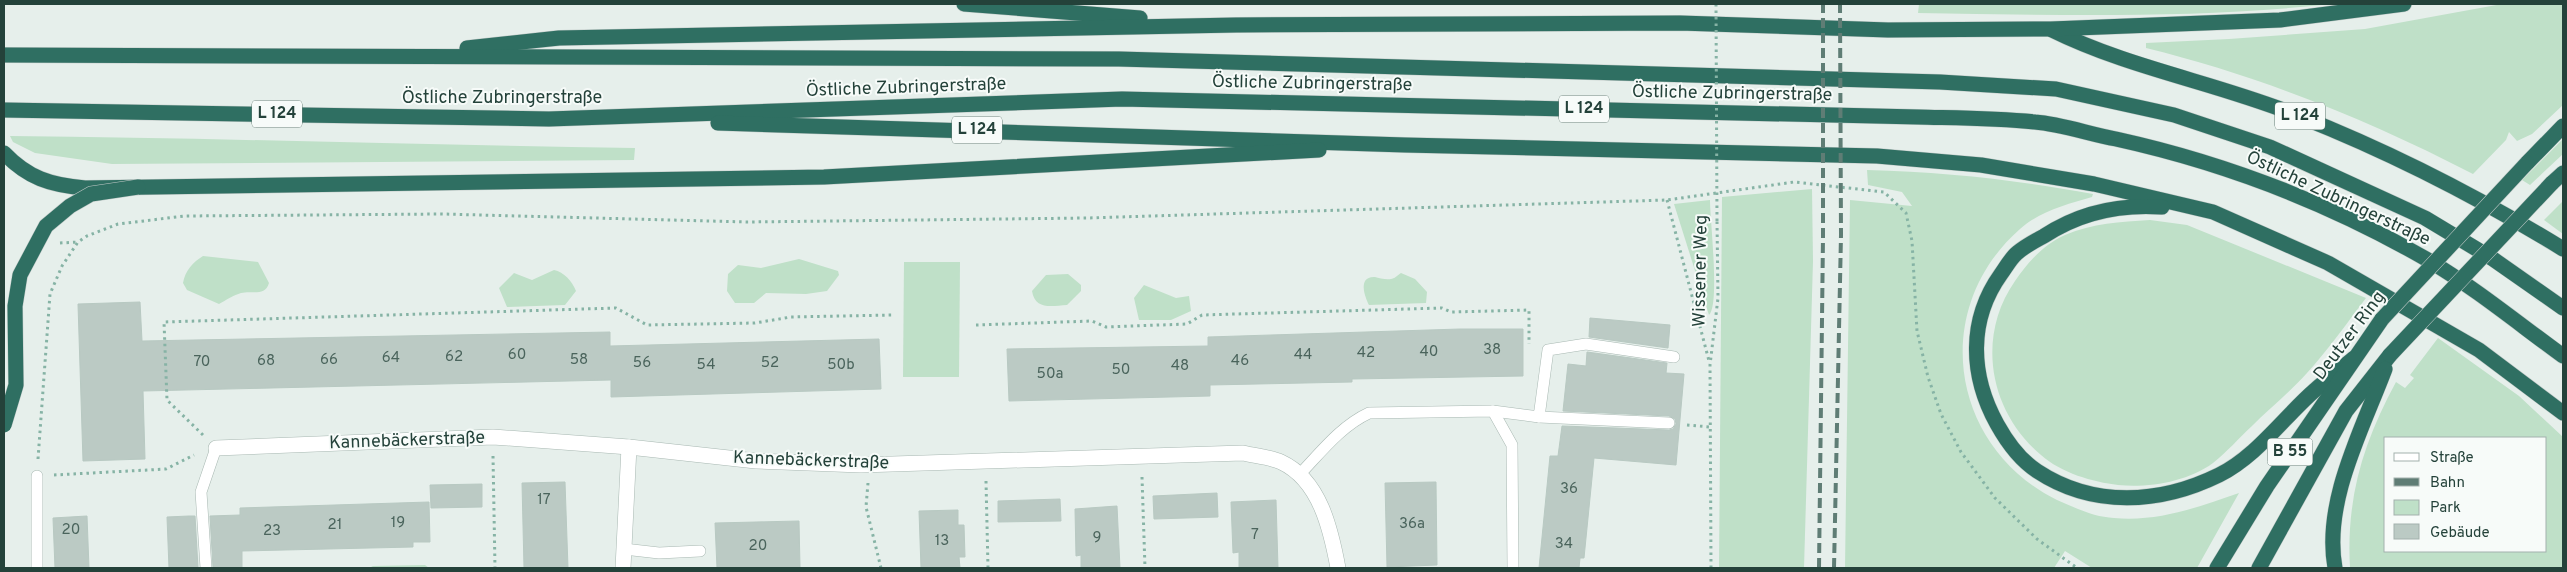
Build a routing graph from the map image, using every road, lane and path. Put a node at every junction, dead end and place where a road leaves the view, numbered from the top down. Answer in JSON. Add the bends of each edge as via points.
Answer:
{"nodes":[{"id":1,"x":964,"y":4,"type":"edge"},
{"id":2,"x":1716,"y":4,"type":"edge"},
{"id":3,"x":2404,"y":4,"type":"edge"},
{"id":4,"x":1236,"y":25,"type":"junction"},
{"id":5,"x":2051,"y":29,"type":"junction"},
{"id":6,"x":4,"y":55,"type":"edge"},
{"id":7,"x":396,"y":56,"type":"junction"},
{"id":8,"x":4,"y":110,"type":"edge"},
{"id":9,"x":549,"y":119,"type":"junction"},
{"id":10,"x":2563,"y":126,"type":"edge"},
{"id":11,"x":1405,"y":145,"type":"junction"},
{"id":12,"x":4,"y":153,"type":"edge"},
{"id":13,"x":2563,"y":173,"type":"edge"},
{"id":14,"x":138,"y":187,"type":"junction"},
{"id":15,"x":1667,"y":200,"type":"junction"},
{"id":16,"x":2212,"y":212,"type":"junction"},
{"id":17,"x":895,"y":219,"type":"junction"},
{"id":18,"x":895,"y":226,"type":"dead end"},
{"id":19,"x":2537,"y":233,"type":"junction"},
{"id":20,"x":78,"y":242,"type":"junction"},
{"id":21,"x":57,"y":243,"type":"dead end"},
{"id":22,"x":2563,"y":249,"type":"edge"},
{"id":23,"x":2563,"y":256,"type":"edge"},
{"id":24,"x":2563,"y":308,"type":"edge"},
{"id":25,"x":895,"y":315,"type":"dead end"},
{"id":26,"x":976,"y":324,"type":"dead end"},
{"id":27,"x":1529,"y":348,"type":"dead end"},
{"id":28,"x":2390,"y":355,"type":"junction"},
{"id":29,"x":2563,"y":356,"type":"edge"},
{"id":30,"x":1674,"y":357,"type":"dead end"},
{"id":31,"x":2354,"y":358,"type":"junction"},
{"id":32,"x":1710,"y":365,"type":"junction"},
{"id":33,"x":2544,"y":398,"type":"junction"},
{"id":34,"x":1493,"y":411,"type":"junction"},
{"id":35,"x":2563,"y":413,"type":"edge"},
{"id":36,"x":1539,"y":416,"type":"junction"},
{"id":37,"x":2563,"y":420,"type":"edge"},
{"id":38,"x":1669,"y":423,"type":"dead end"},
{"id":39,"x":4,"y":425,"type":"edge"},
{"id":40,"x":493,"y":437,"type":"junction"},
{"id":41,"x":629,"y":447,"type":"junction"},
{"id":42,"x":216,"y":448,"type":"junction"},
{"id":43,"x":1141,"y":456,"type":"junction"},
{"id":44,"x":985,"y":461,"type":"junction"},
{"id":45,"x":869,"y":465,"type":"junction"},
{"id":46,"x":1300,"y":474,"type":"junction"},
{"id":47,"x":37,"y":476,"type":"junction"},
{"id":48,"x":624,"y":549,"type":"junction"},
{"id":49,"x":700,"y":552,"type":"dead end"},
{"id":50,"x":37,"y":568,"type":"edge"},
{"id":51,"x":206,"y":568,"type":"edge"},
{"id":52,"x":494,"y":568,"type":"edge"},
{"id":53,"x":623,"y":568,"type":"edge"},
{"id":54,"x":881,"y":568,"type":"edge"},
{"id":55,"x":988,"y":568,"type":"edge"},
{"id":56,"x":1145,"y":568,"type":"edge"},
{"id":57,"x":1338,"y":568,"type":"edge"},
{"id":58,"x":1514,"y":568,"type":"edge"},
{"id":59,"x":1711,"y":568,"type":"edge"},
{"id":60,"x":2077,"y":568,"type":"edge"},
{"id":61,"x":2217,"y":568,"type":"edge"},
{"id":62,"x":2260,"y":568,"type":"edge"},
{"id":63,"x":2335,"y":568,"type":"edge"}],
"edges":[{"from":1,"to":4,"type":"highway"},
{"from":2,"to":32,"type":"path","name":"Wissener Weg","bridge":true,"via":[[1718,298]]},
{"from":3,"to":5,"type":"highway","via":[[2280,20]]},
{"from":4,"to":5,"type":"highway","via":[[1680,23],[1888,30]]},
{"from":4,"to":7,"type":"highway","via":[[559,38]]},
{"from":5,"to":19,"type":"highway","number":"L 124","via":[[2112,57],[2299,116],[2426,174]]},
{"from":6,"to":7,"type":"highway","name":"Östliche Zubringerstraße","number":"L 124"},
{"from":7,"to":24,"type":"highway","name":"Östliche Zubringerstraße","number":"L 124","via":[[1119,59],[1940,82],[2056,89],[2174,115],[2270,147],[2424,218],[2493,259]]},
{"from":8,"to":9,"type":"highway","name":"Östliche Zubringerstraße","number":"L 124"},
{"from":9,"to":11,"type":"highway","number":"L 124"},
{"from":9,"to":29,"type":"highway","name":"Östliche Zubringerstraße","number":"L 124","via":[[1122,99],[2036,122],[2146,146],[2226,168],[2285,191],[2428,260]]},
{"from":10,"to":31,"type":"highway","name":"Deutzer Ring","number":"B 55","bridge":true,"via":[[2382,319]]},
{"from":11,"to":14,"type":"highway","via":[[824,178]]},
{"from":11,"to":16,"type":"highway","via":[[1876,156],[1981,164],[2094,184]]},
{"from":12,"to":14,"type":"highway","bridge":true,"via":[[27,173],[57,186]]},
{"from":13,"to":28,"type":"highway","number":"B 55","bridge":true},
{"from":14,"to":39,"type":"highway","bridge":true,"via":[[91,194],[46,226],[20,275],[15,306],[16,385]]},
{"from":15,"to":17,"type":"path","via":[[1087,218]]},
{"from":15,"to":32,"type":"path"},
{"from":15,"to":60,"type":"path","via":[[1794,182],[1884,192],[1906,213],[1912,241],[1917,331],[1941,414],[1961,452],[1995,498],[2037,539]]},
{"from":16,"to":31,"type":"highway","via":[[2154,207],[2106,209],[2059,226],[2016,253],[1988,291],[1976,328],[1976,362],[1981,387],[2008,444],[2036,470],[2066,487],[2098,496],[2143,499],[2182,490],[2220,474],[2257,448],[2314,390]]},
{"from":16,"to":33,"type":"highway","via":[[2328,263],[2479,350]]},
{"from":17,"to":18,"type":"path"},
{"from":17,"to":20,"type":"path","via":[[747,222],[442,214],[184,216],[118,224]]},
{"from":19,"to":22,"type":"highway"},
{"from":19,"to":23,"type":"highway","number":"L 124"},
{"from":20,"to":21,"type":"path"},
{"from":20,"to":47,"type":"path","via":[[62,266],[50,294]]},
{"from":25,"to":42,"type":"path","via":[[647,325],[616,308],[164,322],[167,400]]},
{"from":26,"to":27,"type":"path","via":[[1092,321],[1106,327],[1187,324],[1202,315],[1442,308],[1450,312],[1529,310]]},
{"from":28,"to":62,"type":"highway","number":"B 55","via":[[2346,411]]},
{"from":28,"to":63,"type":"highway","via":[[2337,497],[2332,549]]},
{"from":30,"to":36,"type":"lane","via":[[1586,344],[1548,350]]},
{"from":31,"to":61,"type":"highway","name":"Deutzer Ring","number":"B 55","via":[[2267,486]]},
{"from":32,"to":59,"type":"path","name":"Wissener Weg"},
{"from":33,"to":35,"type":"highway"},
{"from":33,"to":37,"type":"highway"},
{"from":34,"to":36,"type":"lane"},
{"from":34,"to":46,"type":"lane","via":[[1369,413],[1336,435]]},
{"from":34,"to":58,"type":"lane","via":[[1512,445]]},
{"from":36,"to":38,"type":"lane"},
{"from":40,"to":41,"type":"street","name":"Kannebäckerstraße"},
{"from":40,"to":42,"type":"street","name":"Kannebäckerstraße"},
{"from":40,"to":52,"type":"path"},
{"from":41,"to":45,"type":"street","name":"Kannebäckerstraße","via":[[756,461]]},
{"from":41,"to":48,"type":"street"},
{"from":42,"to":47,"type":"path","via":[[166,468]]},
{"from":42,"to":51,"type":"lane","via":[[201,492]]},
{"from":43,"to":44,"type":"street","name":"Kannebäckerstraße"},
{"from":43,"to":46,"type":"street","name":"Kannebäckerstraße","via":[[1243,453],[1281,462]]},
{"from":43,"to":56,"type":"path"},
{"from":44,"to":45,"type":"street","name":"Kannebäckerstraße"},
{"from":44,"to":55,"type":"path"},
{"from":45,"to":54,"type":"path","via":[[866,507]]},
{"from":46,"to":57,"type":"street","name":"Kannebäckerstraße","via":[[1316,497],[1332,538]]},
{"from":47,"to":50,"type":"lane"},
{"from":48,"to":49,"type":"lane","via":[[659,553]]},
{"from":48,"to":53,"type":"street"}]}
